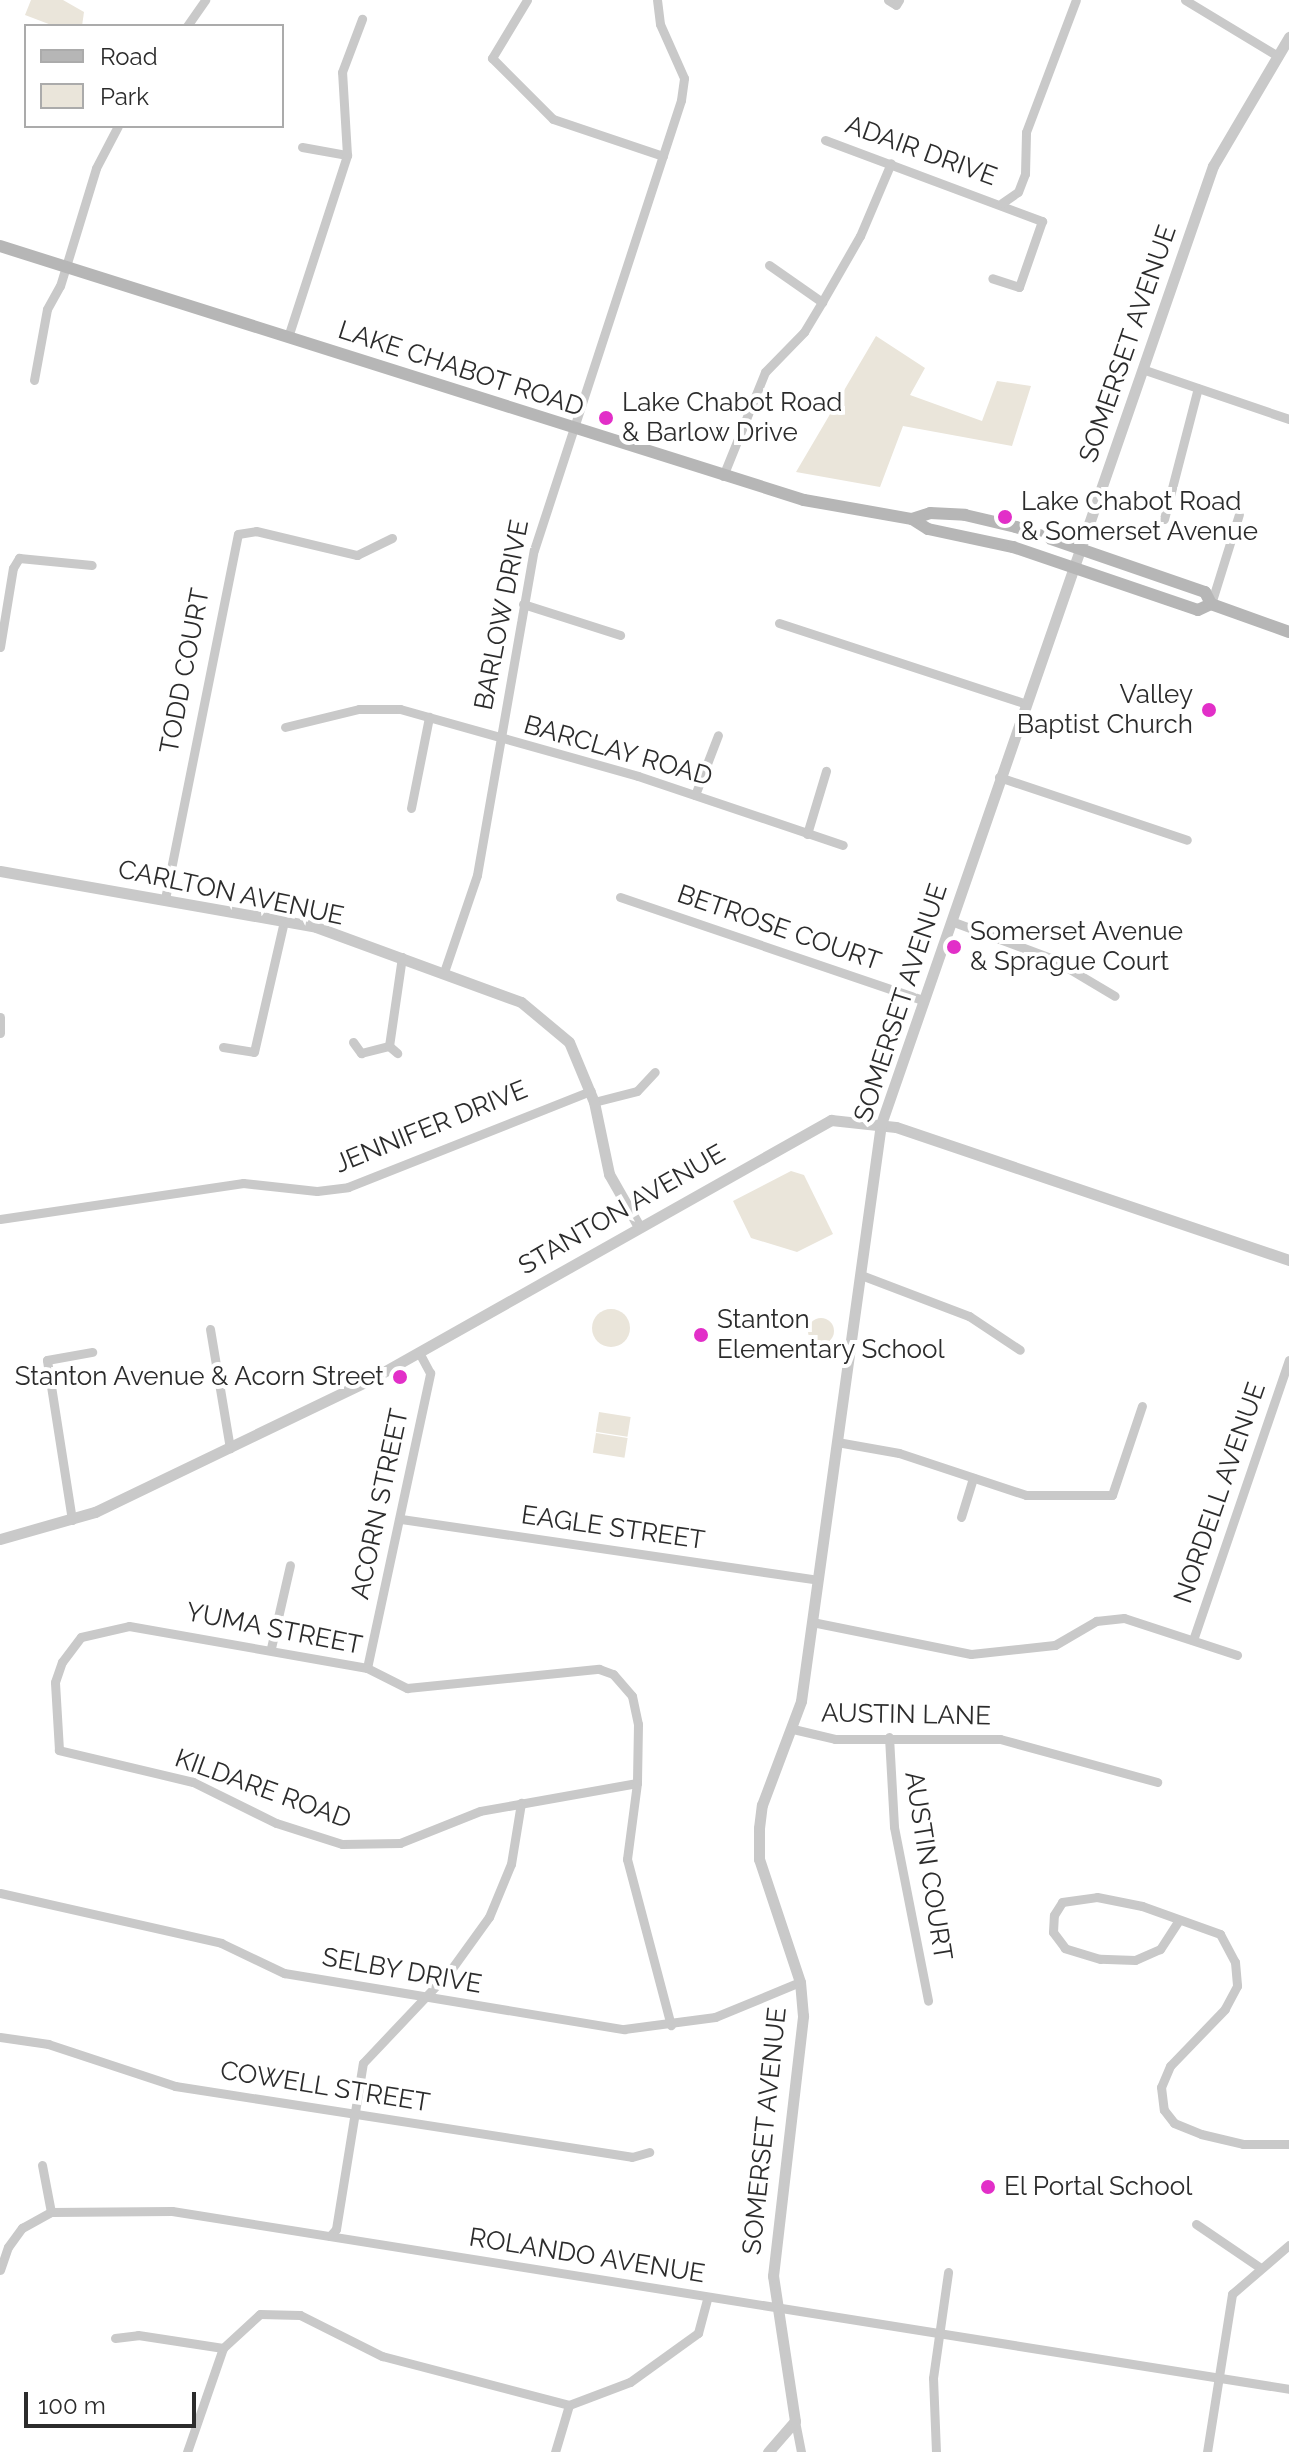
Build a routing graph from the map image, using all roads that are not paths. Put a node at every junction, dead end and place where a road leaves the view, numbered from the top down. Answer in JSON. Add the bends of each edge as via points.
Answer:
{"nodes":[{"id":1,"x":205,"y":0,"type":"edge"},
{"id":2,"x":527,"y":0,"type":"edge"},
{"id":3,"x":657,"y":0,"type":"edge"},
{"id":4,"x":1076,"y":0,"type":"edge"},
{"id":5,"x":1185,"y":0,"type":"edge"},
{"id":6,"x":362,"y":19,"type":"dead end"},
{"id":7,"x":188,"y":24,"type":"edge"},
{"id":8,"x":1285,"y":48,"type":"edge"},
{"id":9,"x":117,"y":128,"type":"edge"},
{"id":10,"x":825,"y":140,"type":"dead end"},
{"id":11,"x":302,"y":147,"type":"dead end"},
{"id":12,"x":347,"y":155,"type":"junction"},
{"id":13,"x":663,"y":156,"type":"junction"},
{"id":14,"x":891,"y":163,"type":"junction"},
{"id":15,"x":1002,"y":203,"type":"junction"},
{"id":16,"x":0,"y":246,"type":"edge"},
{"id":17,"x":769,"y":265,"type":"dead end"},
{"id":18,"x":65,"y":267,"type":"junction"},
{"id":19,"x":992,"y":278,"type":"dead end"},
{"id":20,"x":822,"y":302,"type":"junction"},
{"id":21,"x":288,"y":337,"type":"junction"},
{"id":22,"x":1142,"y":369,"type":"junction"},
{"id":23,"x":34,"y":380,"type":"dead end"},
{"id":24,"x":1198,"y":388,"type":"junction"},
{"id":25,"x":1289,"y":419,"type":"edge"},
{"id":26,"x":574,"y":428,"type":"junction"},
{"id":27,"x":723,"y":476,"type":"junction"},
{"id":28,"x":1239,"y":514,"type":"dead end"},
{"id":29,"x":912,"y":519,"type":"junction"},
{"id":30,"x":1164,"y":519,"type":"dead end"},
{"id":31,"x":392,"y":538,"type":"dead end"},
{"id":32,"x":1078,"y":549,"type":"junction"},
{"id":33,"x":92,"y":565,"type":"dead end"},
{"id":34,"x":1071,"y":568,"type":"junction"},
{"id":35,"x":523,"y":604,"type":"junction"},
{"id":36,"x":1211,"y":604,"type":"junction"},
{"id":37,"x":779,"y":623,"type":"dead end"},
{"id":38,"x":1289,"y":632,"type":"edge"},
{"id":39,"x":620,"y":635,"type":"dead end"},
{"id":40,"x":0,"y":647,"type":"edge"},
{"id":41,"x":1024,"y":703,"type":"junction"},
{"id":42,"x":429,"y":717,"type":"junction"},
{"id":43,"x":285,"y":727,"type":"dead end"},
{"id":44,"x":718,"y":735,"type":"dead end"},
{"id":45,"x":500,"y":739,"type":"junction"},
{"id":46,"x":826,"y":771,"type":"dead end"},
{"id":47,"x":999,"y":777,"type":"junction"},
{"id":48,"x":695,"y":795,"type":"junction"},
{"id":49,"x":411,"y":808,"type":"dead end"},
{"id":50,"x":807,"y":834,"type":"junction"},
{"id":51,"x":1187,"y":840,"type":"dead end"},
{"id":52,"x":843,"y":845,"type":"dead end"},
{"id":53,"x":0,"y":871,"type":"edge"},
{"id":54,"x":620,"y":897,"type":"dead end"},
{"id":55,"x":165,"y":899,"type":"junction"},
{"id":56,"x":284,"y":921,"type":"junction"},
{"id":57,"x":951,"y":921,"type":"junction"},
{"id":58,"x":402,"y":957,"type":"junction"},
{"id":59,"x":444,"y":972,"type":"junction"},
{"id":60,"x":1115,"y":996,"type":"dead end"},
{"id":61,"x":923,"y":1000,"type":"junction"},
{"id":62,"x":0,"y":1017,"type":"edge"},
{"id":63,"x":0,"y":1033,"type":"edge"},
{"id":64,"x":353,"y":1042,"type":"dead end"},
{"id":65,"x":223,"y":1047,"type":"dead end"},
{"id":66,"x":655,"y":1072,"type":"dead end"},
{"id":67,"x":593,"y":1096,"type":"junction"},
{"id":68,"x":881,"y":1124,"type":"junction"},
{"id":69,"x":0,"y":1219,"type":"edge"},
{"id":70,"x":638,"y":1225,"type":"junction"},
{"id":71,"x":1289,"y":1260,"type":"edge"},
{"id":72,"x":861,"y":1275,"type":"junction"},
{"id":73,"x":210,"y":1329,"type":"dead end"},
{"id":74,"x":1020,"y":1350,"type":"dead end"},
{"id":75,"x":92,"y":1352,"type":"dead end"},
{"id":76,"x":419,"y":1352,"type":"junction"},
{"id":77,"x":1289,"y":1360,"type":"edge"},
{"id":78,"x":1142,"y":1406,"type":"dead end"},
{"id":79,"x":837,"y":1442,"type":"junction"},
{"id":80,"x":230,"y":1448,"type":"junction"},
{"id":81,"x":973,"y":1478,"type":"junction"},
{"id":82,"x":961,"y":1517,"type":"dead end"},
{"id":83,"x":401,"y":1519,"type":"junction"},
{"id":84,"x":72,"y":1520,"type":"junction"},
{"id":85,"x":0,"y":1539,"type":"edge"},
{"id":86,"x":290,"y":1565,"type":"dead end"},
{"id":87,"x":817,"y":1580,"type":"junction"},
{"id":88,"x":812,"y":1622,"type":"junction"},
{"id":89,"x":1193,"y":1640,"type":"junction"},
{"id":90,"x":271,"y":1648,"type":"junction"},
{"id":91,"x":1237,"y":1655,"type":"dead end"},
{"id":92,"x":367,"y":1668,"type":"junction"},
{"id":93,"x":793,"y":1729,"type":"junction"},
{"id":94,"x":889,"y":1737,"type":"junction"},
{"id":95,"x":59,"y":1750,"type":"joint"},
{"id":96,"x":1157,"y":1782,"type":"dead end"},
{"id":97,"x":637,"y":1783,"type":"junction"},
{"id":98,"x":521,"y":1803,"type":"junction"},
{"id":99,"x":0,"y":1893,"type":"edge"},
{"id":100,"x":1179,"y":1920,"type":"junction"},
{"id":101,"x":800,"y":1982,"type":"junction"},
{"id":102,"x":421,"y":1998,"type":"junction"},
{"id":103,"x":928,"y":2001,"type":"dead end"},
{"id":104,"x":671,"y":2025,"type":"junction"},
{"id":105,"x":0,"y":2037,"type":"edge"},
{"id":106,"x":352,"y":2113,"type":"junction"},
{"id":107,"x":1289,"y":2144,"type":"edge"},
{"id":108,"x":649,"y":2152,"type":"dead end"},
{"id":109,"x":42,"y":2165,"type":"dead end"},
{"id":110,"x":51,"y":2212,"type":"junction"},
{"id":111,"x":1196,"y":2224,"type":"dead end"},
{"id":112,"x":330,"y":2236,"type":"junction"},
{"id":113,"x":1289,"y":2245,"type":"edge"},
{"id":114,"x":1259,"y":2267,"type":"junction"},
{"id":115,"x":0,"y":2270,"type":"edge"},
{"id":116,"x":948,"y":2272,"type":"dead end"},
{"id":117,"x":707,"y":2299,"type":"junction"},
{"id":118,"x":775,"y":2307,"type":"junction"},
{"id":119,"x":939,"y":2333,"type":"junction"},
{"id":120,"x":115,"y":2338,"type":"dead end"},
{"id":121,"x":223,"y":2348,"type":"junction"},
{"id":122,"x":1216,"y":2378,"type":"junction"},
{"id":123,"x":1289,"y":2389,"type":"edge"},
{"id":124,"x":569,"y":2405,"type":"junction"},
{"id":125,"x":795,"y":2421,"type":"junction"},
{"id":126,"x":190,"y":2451,"type":"edge"},
{"id":127,"x":555,"y":2452,"type":"edge"},
{"id":128,"x":768,"y":2452,"type":"edge"},
{"id":129,"x":801,"y":2452,"type":"edge"},
{"id":130,"x":936,"y":2452,"type":"edge"},
{"id":131,"x":1207,"y":2452,"type":"edge"}],
"edges":[{"from":1,"to":7,"type":"street"},
{"from":2,"to":13,"type":"street","via":[[492,58],[553,119]]},
{"from":3,"to":13,"type":"street","name":"BARLOW DRIVE","via":[[660,24],[684,78]]},
{"from":4,"to":15,"type":"street","via":[[1026,132],[1025,174],[1018,192]]},
{"from":5,"to":8,"type":"street"},
{"from":6,"to":12,"type":"street","via":[[340,89]]},
{"from":8,"to":22,"type":"street","name":"SOMERSET AVENUE","via":[[1213,166]]},
{"from":9,"to":18,"type":"street","via":[[96,168]]},
{"from":10,"to":14,"type":"street","name":"ADAIR DRIVE"},
{"from":11,"to":12,"type":"street"},
{"from":12,"to":21,"type":"street"},
{"from":13,"to":26,"type":"street","name":"BARLOW DRIVE"},
{"from":14,"to":15,"type":"street","name":"ADAIR DRIVE"},
{"from":14,"to":20,"type":"street","via":[[860,236]]},
{"from":15,"to":19,"type":"street","name":"ADAIR DRIVE","via":[[1042,221],[1019,287]]},
{"from":16,"to":18,"type":"main road","name":"LAKE CHABOT ROAD"},
{"from":17,"to":20,"type":"street"},
{"from":18,"to":21,"type":"main road","name":"LAKE CHABOT ROAD"},
{"from":18,"to":23,"type":"street","via":[[45,315]]},
{"from":20,"to":27,"type":"street","via":[[804,332],[765,372]]},
{"from":21,"to":26,"type":"main road","name":"LAKE CHABOT ROAD"},
{"from":22,"to":24,"type":"street"},
{"from":22,"to":32,"type":"street","name":"SOMERSET AVENUE"},
{"from":24,"to":25,"type":"street"},
{"from":24,"to":30,"type":"street"},
{"from":26,"to":27,"type":"main road","name":"LAKE CHABOT ROAD"},
{"from":26,"to":35,"type":"street","name":"BARLOW DRIVE","via":[[534,550]]},
{"from":27,"to":29,"type":"main road","name":"LAKE CHABOT ROAD","via":[[804,500]]},
{"from":28,"to":36,"type":"street"},
{"from":29,"to":32,"type":"main road","name":"LAKE CHABOT ROAD","via":[[930,513],[989,520]]},
{"from":29,"to":34,"type":"main road","name":"LAKE CHABOT ROAD","via":[[928,529],[986,539]]},
{"from":31,"to":55,"type":"street","name":"TODD COURT","via":[[357,555],[256,531],[238,534]]},
{"from":32,"to":34,"type":"street","name":"SOMERSET AVENUE"},
{"from":32,"to":36,"type":"main road","name":"LAKE CHABOT ROAD","via":[[1205,592]]},
{"from":33,"to":40,"type":"street","via":[[19,558]]},
{"from":34,"to":36,"type":"main road","name":"LAKE CHABOT ROAD","via":[[1198,610]]},
{"from":34,"to":41,"type":"street","name":"SOMERSET AVENUE"},
{"from":35,"to":39,"type":"street"},
{"from":35,"to":45,"type":"street","name":"BARLOW DRIVE"},
{"from":36,"to":38,"type":"main road","name":"LAKE CHABOT ROAD"},
{"from":37,"to":41,"type":"street"},
{"from":41,"to":47,"type":"street","name":"SOMERSET AVENUE"},
{"from":42,"to":43,"type":"street","name":"BARCLAY ROAD","via":[[400,709],[359,709]]},
{"from":42,"to":45,"type":"street","name":"BARCLAY ROAD"},
{"from":42,"to":49,"type":"street"},
{"from":44,"to":48,"type":"street"},
{"from":45,"to":48,"type":"street","name":"BARCLAY ROAD"},
{"from":45,"to":59,"type":"street","name":"BARLOW DRIVE","via":[[477,875]]},
{"from":46,"to":50,"type":"street"},
{"from":47,"to":51,"type":"street"},
{"from":47,"to":57,"type":"street","name":"SOMERSET AVENUE"},
{"from":48,"to":50,"type":"street","name":"BARCLAY ROAD"},
{"from":50,"to":52,"type":"street","name":"BARCLAY ROAD"},
{"from":53,"to":55,"type":"street","name":"CARLTON AVENUE"},
{"from":54,"to":61,"type":"street","name":"BETROSE COURT"},
{"from":55,"to":56,"type":"street","name":"CARLTON AVENUE"},
{"from":56,"to":58,"type":"street","name":"CARLTON AVENUE"},
{"from":56,"to":65,"type":"street","via":[[254,1052]]},
{"from":57,"to":60,"type":"street","via":[[1051,958]]},
{"from":57,"to":61,"type":"street","name":"SOMERSET AVENUE"},
{"from":58,"to":59,"type":"street","name":"CARLTON AVENUE"},
{"from":58,"to":64,"type":"street","via":[[393,1050],[361,1053]]},
{"from":59,"to":67,"type":"street","name":"CARLTON AVENUE","via":[[521,1002],[569,1042]]},
{"from":61,"to":68,"type":"street","name":"SOMERSET AVENUE"},
{"from":62,"to":63,"type":"street"},
{"from":66,"to":67,"type":"street","name":"JENNIFER DRIVE","via":[[637,1091]]},
{"from":67,"to":69,"type":"street","name":"JENNIFER DRIVE","via":[[348,1187],[317,1191],[243,1183]]},
{"from":67,"to":70,"type":"street","name":"CARLTON AVENUE","via":[[609,1174]]},
{"from":68,"to":70,"type":"street","name":"STANTON AVENUE","via":[[822,1123]]},
{"from":68,"to":71,"type":"street","name":"STANTON AVENUE"},
{"from":68,"to":72,"type":"street","name":"SOMERSET AVENUE"},
{"from":70,"to":76,"type":"street","name":"STANTON AVENUE"},
{"from":72,"to":74,"type":"street","via":[[969,1316]]},
{"from":72,"to":79,"type":"street","name":"SOMERSET AVENUE"},
{"from":73,"to":80,"type":"street"},
{"from":75,"to":84,"type":"street","via":[[47,1360]]},
{"from":76,"to":80,"type":"street","name":"STANTON AVENUE"},
{"from":76,"to":83,"type":"street","name":"ACORN STREET","via":[[430,1373]]},
{"from":77,"to":89,"type":"street","name":"NORDELL AVENUE"},
{"from":78,"to":81,"type":"street","via":[[1112,1495],[1037,1497]]},
{"from":79,"to":81,"type":"street","via":[[899,1453]]},
{"from":79,"to":87,"type":"street","name":"SOMERSET AVENUE"},
{"from":80,"to":84,"type":"street","name":"STANTON AVENUE"},
{"from":81,"to":82,"type":"street"},
{"from":83,"to":87,"type":"street","name":"EAGLE STREET"},
{"from":83,"to":92,"type":"street","name":"ACORN STREET"},
{"from":84,"to":85,"type":"street","name":"STANTON AVENUE"},
{"from":86,"to":90,"type":"street"},
{"from":87,"to":88,"type":"street","name":"SOMERSET AVENUE"},
{"from":88,"to":89,"type":"street","via":[[878,1632],[955,1654],[1055,1645],[1096,1621],[1115,1618]]},
{"from":88,"to":93,"type":"street","name":"SOMERSET AVENUE"},
{"from":89,"to":91,"type":"street"},
{"from":90,"to":92,"type":"street","name":"YUMA STREET"},
{"from":90,"to":95,"type":"street","name":"YUMA STREET","via":[[129,1626],[81,1637],[55,1682]]},
{"from":92,"to":97,"type":"street","name":"YUMA STREET","via":[[407,1688],[599,1669],[625,1684],[638,1724]]},
{"from":93,"to":94,"type":"street","name":"AUSTIN LANE","via":[[827,1739]]},
{"from":93,"to":101,"type":"street","name":"SOMERSET AVENUE","via":[[762,1805],[758,1840],[768,1891]]},
{"from":94,"to":96,"type":"street","name":"AUSTIN LANE","via":[[1000,1739]]},
{"from":94,"to":103,"type":"street","name":"AUSTIN COURT","via":[[894,1827]]},
{"from":95,"to":98,"type":"street","name":"KILDARE ROAD","via":[[193,1782],[276,1823],[358,1846],[400,1843],[480,1811]]},
{"from":97,"to":98,"type":"street","name":"KILDARE ROAD"},
{"from":97,"to":104,"type":"street","name":"YUMA STREET","via":[[627,1859]]},
{"from":98,"to":102,"type":"street","via":[[511,1864],[489,1917],[450,1971]]},
{"from":99,"to":102,"type":"street","name":"SELBY DRIVE","via":[[221,1943],[270,1969]]},
{"from":100,"to":100,"type":"street","via":[[1142,1906],[1076,1897],[1062,1902],[1053,1932],[1065,1948],[1100,1959],[1135,1960],[1160,1949]]},
{"from":100,"to":107,"type":"street","via":[[1220,1934],[1235,1962],[1237,1986],[1225,2009],[1170,2066],[1161,2087],[1164,2110],[1174,2123],[1201,2134],[1243,2144]]},
{"from":101,"to":104,"type":"street","name":"SELBY DRIVE","via":[[733,2012]]},
{"from":101,"to":118,"type":"street","name":"SOMERSET AVENUE","via":[[802,2034],[776,2227]]},
{"from":102,"to":104,"type":"street","name":"SELBY DRIVE","via":[[624,2029]]},
{"from":102,"to":106,"type":"street","via":[[367,2055]]},
{"from":105,"to":106,"type":"street","name":"COWELL STREET","via":[[48,2044],[175,2086]]},
{"from":106,"to":108,"type":"street","name":"COWELL STREET","via":[[632,2157]]},
{"from":106,"to":112,"type":"street","via":[[336,2229]]},
{"from":109,"to":110,"type":"street"},
{"from":110,"to":112,"type":"street","name":"ROLANDO AVENUE","via":[[172,2211]]},
{"from":110,"to":115,"type":"street","via":[[22,2228]]},
{"from":111,"to":114,"type":"street"},
{"from":112,"to":117,"type":"street","name":"ROLANDO AVENUE"},
{"from":113,"to":114,"type":"street"},
{"from":114,"to":122,"type":"street","via":[[1232,2294]]},
{"from":116,"to":119,"type":"street"},
{"from":117,"to":118,"type":"street","name":"ROLANDO AVENUE"},
{"from":117,"to":124,"type":"street","via":[[698,2333],[630,2382]]},
{"from":118,"to":119,"type":"street","name":"ROLANDO AVENUE"},
{"from":118,"to":125,"type":"street","name":"SOMERSET AVENUE"},
{"from":119,"to":122,"type":"street","name":"ROLANDO AVENUE"},
{"from":119,"to":130,"type":"street","via":[[933,2378]]},
{"from":120,"to":121,"type":"street","via":[[138,2335]]},
{"from":121,"to":124,"type":"street","via":[[260,2314],[289,2312],[382,2356]]},
{"from":121,"to":126,"type":"street"},
{"from":122,"to":123,"type":"street","name":"ROLANDO AVENUE"},
{"from":122,"to":131,"type":"street"},
{"from":124,"to":127,"type":"street"},
{"from":125,"to":128,"type":"street"},
{"from":125,"to":129,"type":"street","name":"SOMERSET AVENUE"}]}
